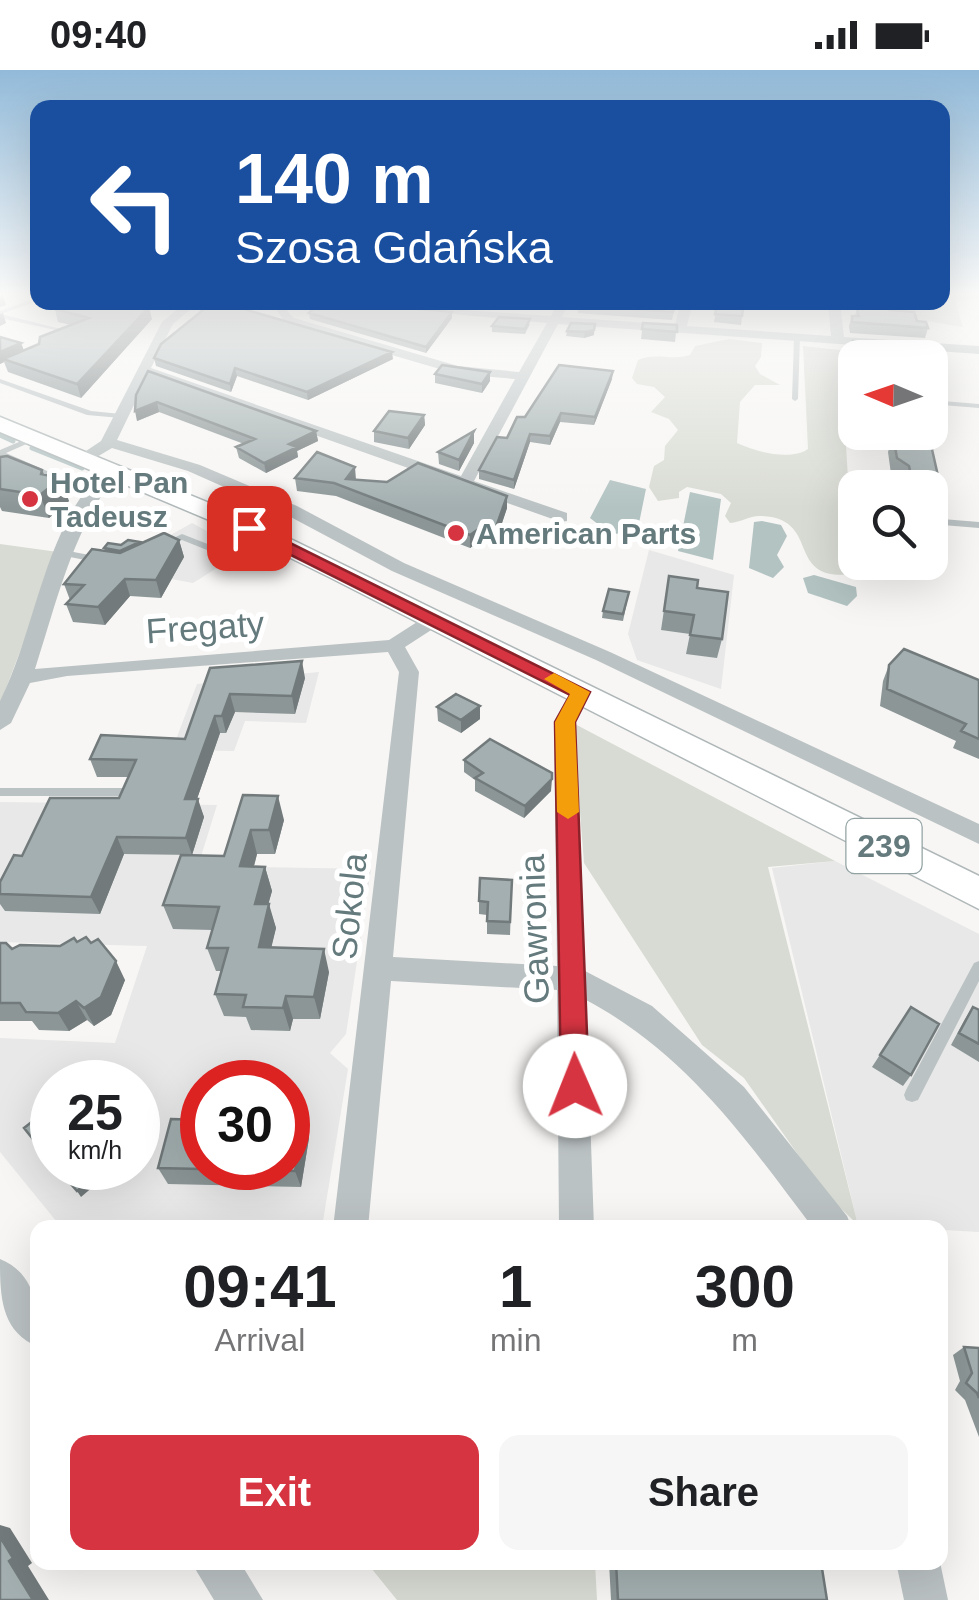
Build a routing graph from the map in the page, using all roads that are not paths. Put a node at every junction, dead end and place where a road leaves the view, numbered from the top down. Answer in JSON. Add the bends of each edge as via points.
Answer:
{"nodes":[{"id":1,"x":146,"y":364,"type":"edge"},
{"id":2,"x":438,"y":364,"type":"edge"},
{"id":3,"x":527,"y":364,"type":"edge"},
{"id":4,"x":797,"y":364,"type":"edge"},
{"id":5,"x":144,"y":370,"type":"junction"},
{"id":6,"x":521,"y":376,"type":"junction"},
{"id":7,"x":0,"y":381,"type":"edge"},
{"id":8,"x":796,"y":399,"type":"dead end"},
{"id":9,"x":948,"y":403,"type":"edge"},
{"id":10,"x":979,"y":406,"type":"edge"},
{"id":11,"x":121,"y":416,"type":"junction"},
{"id":12,"x":0,"y":424,"type":"edge"},
{"id":13,"x":36,"y":438,"type":"junction"},
{"id":14,"x":111,"y":456,"type":"junction"},
{"id":15,"x":465,"y":483,"type":"junction"},
{"id":16,"x":92,"y":494,"type":"junction"},
{"id":17,"x":562,"y":518,"type":"dead end"},
{"id":18,"x":948,"y":522,"type":"edge"},
{"id":19,"x":979,"y":525,"type":"edge"},
{"id":20,"x":153,"y":550,"type":"edge"},
{"id":21,"x":220,"y":552,"type":"dead end"},
{"id":22,"x":63,"y":554,"type":"junction"},
{"id":23,"x":109,"y":562,"type":"edge"},
{"id":24,"x":435,"y":618,"type":"junction"},
{"id":25,"x":394,"y":646,"type":"junction"},
{"id":26,"x":22,"y":678,"type":"junction"},
{"id":27,"x":580,"y":692,"type":"junction"},
{"id":28,"x":0,"y":723,"type":"edge"},
{"id":29,"x":0,"y":792,"type":"edge"},
{"id":30,"x":128,"y":792,"type":"edge"},
{"id":31,"x":979,"y":835,"type":"edge"},
{"id":32,"x":979,"y":894,"type":"edge"},
{"id":33,"x":979,"y":967,"type":"edge"},
{"id":34,"x":378,"y":968,"type":"junction"},
{"id":35,"x":574,"y":980,"type":"junction"},
{"id":36,"x":912,"y":1095,"type":"dead end"},
{"id":37,"x":351,"y":1220,"type":"edge"},
{"id":38,"x":576,"y":1220,"type":"edge"},
{"id":39,"x":829,"y":1220,"type":"edge"},
{"id":40,"x":0,"y":1277,"type":"edge"},
{"id":41,"x":30,"y":1317,"type":"edge"},
{"id":42,"x":219,"y":1570,"type":"edge"},
{"id":43,"x":920,"y":1570,"type":"edge"},
{"id":44,"x":241,"y":1600,"type":"edge"},
{"id":45,"x":926,"y":1600,"type":"edge"}],
"edges":[{"from":1,"to":5,"type":"street"},
{"from":2,"to":6,"type":"street"},
{"from":3,"to":6,"type":"street"},
{"from":4,"to":8,"type":"lane"},
{"from":5,"to":11,"type":"street"},
{"from":5,"to":15,"type":"street"},
{"from":6,"to":15,"type":"street"},
{"from":7,"to":11,"type":"lane","via":[[90,414]]},
{"from":9,"to":10,"type":"lane"},
{"from":11,"to":14,"type":"street"},
{"from":12,"to":13,"type":"main road","number":"239"},
{"from":13,"to":14,"type":"main road","number":"239","via":[[85,458]]},
{"from":13,"to":16,"type":"lane","via":[[0,454]]},
{"from":14,"to":16,"type":"street"},
{"from":14,"to":24,"type":"main road","number":"239"},
{"from":14,"to":31,"type":"street","via":[[194,468],[291,510],[398,567],[603,656]]},
{"from":15,"to":17,"type":"street"},
{"from":16,"to":22,"type":"street"},
{"from":18,"to":19,"type":"lane"},
{"from":20,"to":21,"type":"lane","via":[[182,537]]},
{"from":22,"to":23,"type":"lane"},
{"from":22,"to":26,"type":"street"},
{"from":24,"to":25,"type":"street"},
{"from":24,"to":27,"type":"main road","number":"239"},
{"from":25,"to":26,"type":"street","name":"Fregaty"},
{"from":25,"to":34,"type":"street","name":"Sokola","via":[[408,672]]},
{"from":26,"to":28,"type":"street"},
{"from":27,"to":32,"type":"main road","number":"239"},
{"from":27,"to":35,"type":"street","name":"Gawronia","via":[[565,722]]},
{"from":29,"to":30,"type":"lane"},
{"from":33,"to":36,"type":"lane"},
{"from":34,"to":35,"type":"street"},
{"from":34,"to":37,"type":"street","name":"Sokola"},
{"from":35,"to":38,"type":"street","name":"Gawronia"},
{"from":35,"to":39,"type":"street","via":[[642,1015],[732,1097]]},
{"from":40,"to":41,"type":"street"},
{"from":42,"to":44,"type":"street"},
{"from":43,"to":45,"type":"street"}]}
